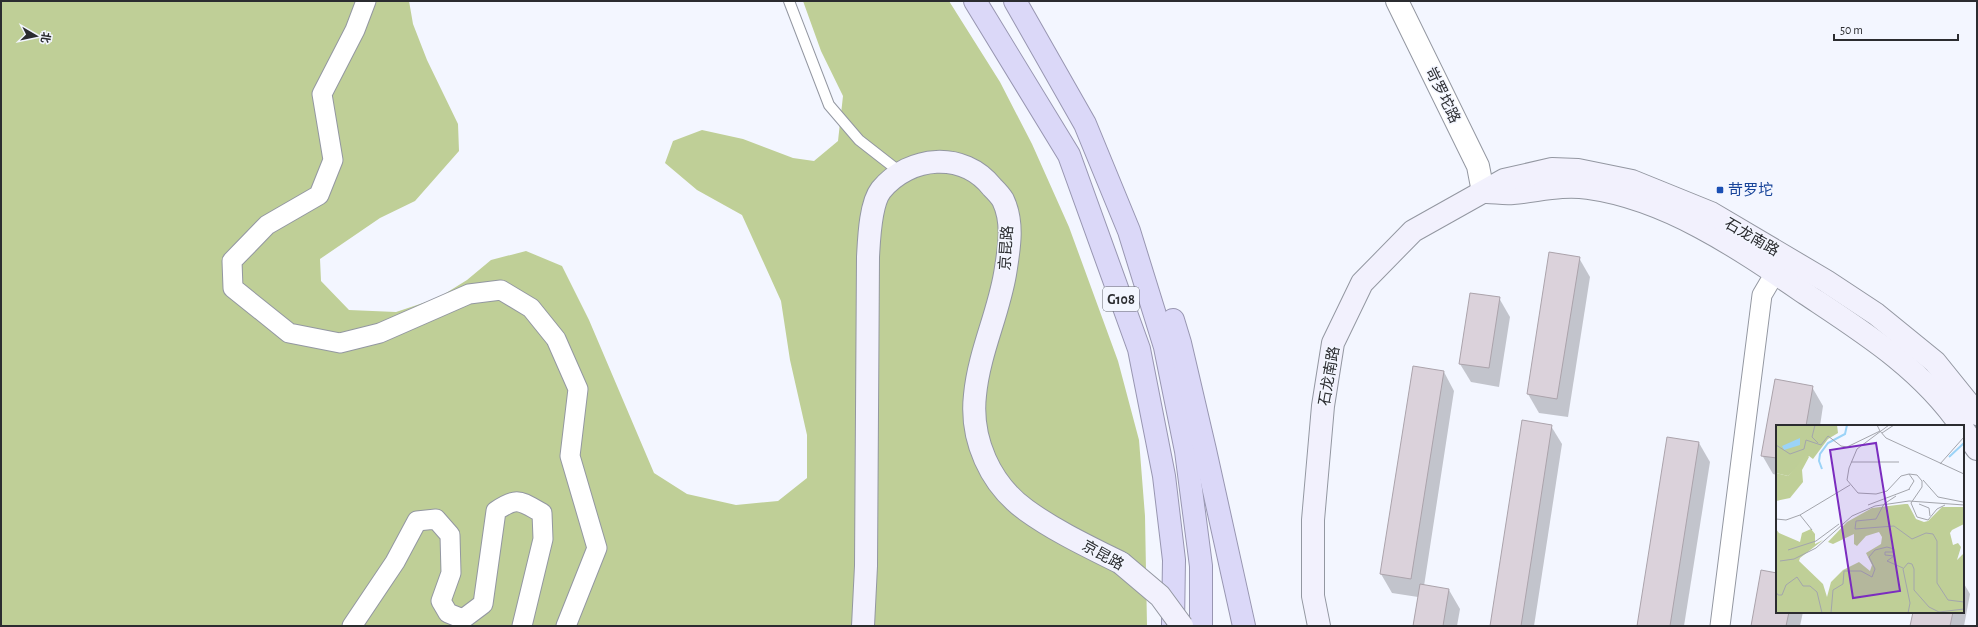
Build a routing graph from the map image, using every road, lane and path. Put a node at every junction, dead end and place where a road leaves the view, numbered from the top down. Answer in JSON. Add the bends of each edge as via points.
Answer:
{"nodes":[{"id":1,"x":366,"y":1,"type":"edge"},
{"id":2,"x":789,"y":1,"type":"edge"},
{"id":3,"x":975,"y":1,"type":"edge"},
{"id":4,"x":1015,"y":1,"type":"edge"},
{"id":5,"x":1397,"y":1,"type":"edge"},
{"id":6,"x":900,"y":172,"type":"junction"},
{"id":7,"x":1482,"y":192,"type":"junction"},
{"id":8,"x":1129,"y":231,"type":"junction"},
{"id":9,"x":1780,"y":264,"type":"junction"},
{"id":10,"x":1977,"y":414,"type":"edge"},
{"id":11,"x":1960,"y":425,"type":"edge"},
{"id":12,"x":1964,"y":430,"type":"edge"},
{"id":13,"x":1977,"y":449,"type":"edge"},
{"id":14,"x":352,"y":626,"type":"edge"},
{"id":15,"x":522,"y":626,"type":"edge"},
{"id":16,"x":566,"y":626,"type":"edge"},
{"id":17,"x":863,"y":626,"type":"edge"},
{"id":18,"x":1172,"y":626,"type":"edge"},
{"id":19,"x":1182,"y":626,"type":"edge"},
{"id":20,"x":1201,"y":626,"type":"edge"},
{"id":21,"x":1244,"y":626,"type":"edge"},
{"id":22,"x":1319,"y":626,"type":"edge"},
{"id":23,"x":1720,"y":626,"type":"edge"}],
"edges":[{"from":1,"to":16,"type":"street","via":[[355,30],[322,94],[333,160],[319,195],[267,225],[232,261],[233,288],[289,333],[340,343],[380,333],[469,294],[501,290],[531,308],[556,339],[578,389],[570,456],[597,548]]},
{"from":2,"to":6,"type":"lane","via":[[829,105],[860,140]]},
{"from":3,"to":18,"type":"highway","number":"G108","via":[[1069,155],[1139,350],[1164,476],[1174,560]]},
{"from":4,"to":8,"type":"highway","number":"G108","via":[[1085,124]]},
{"from":5,"to":7,"type":"street","name":"岢罗坨路","via":[[1478,166]]},
{"from":6,"to":17,"type":"main road","name":"京昆路","via":[[880,191],[870,222],[866,574]]},
{"from":6,"to":19,"type":"main road","name":"京昆路","bridge":true,"via":[[927,162],[956,162],[983,176],[1002,199],[1011,226],[1003,286],[974,396],[976,430],[985,462],[1005,490],[1025,510],[1121,563],[1160,596]]},
{"from":7,"to":9,"type":"main road","name":"石龙南路","via":[[1504,180],[1552,169],[1605,175],[1632,182],[1705,211]]},
{"from":7,"to":22,"type":"main road","name":"石龙南路","via":[[1413,231],[1362,283],[1333,343],[1323,406],[1313,520],[1313,596]]},
{"from":8,"to":20,"type":"highway","number":"G108","via":[[1165,347],[1186,451],[1201,566]]},
{"from":8,"to":21,"type":"highway","via":[[1154,261],[1180,343]]},
{"from":9,"to":10,"type":"main road","name":"石龙南路","via":[[1876,314],[1935,362]]},
{"from":9,"to":11,"type":"main road","name":"石龙南路","via":[[1900,360],[1920,378]]},
{"from":9,"to":23,"type":"street","via":[[1762,295]]},
{"from":12,"to":13,"type":"main road"},
{"from":14,"to":15,"type":"street","via":[[395,562],[416,521],[436,519],[450,535],[451,573],[441,601],[448,613],[463,619],[483,604],[496,512],[509,502],[520,501],[542,513],[543,540]]}]}
